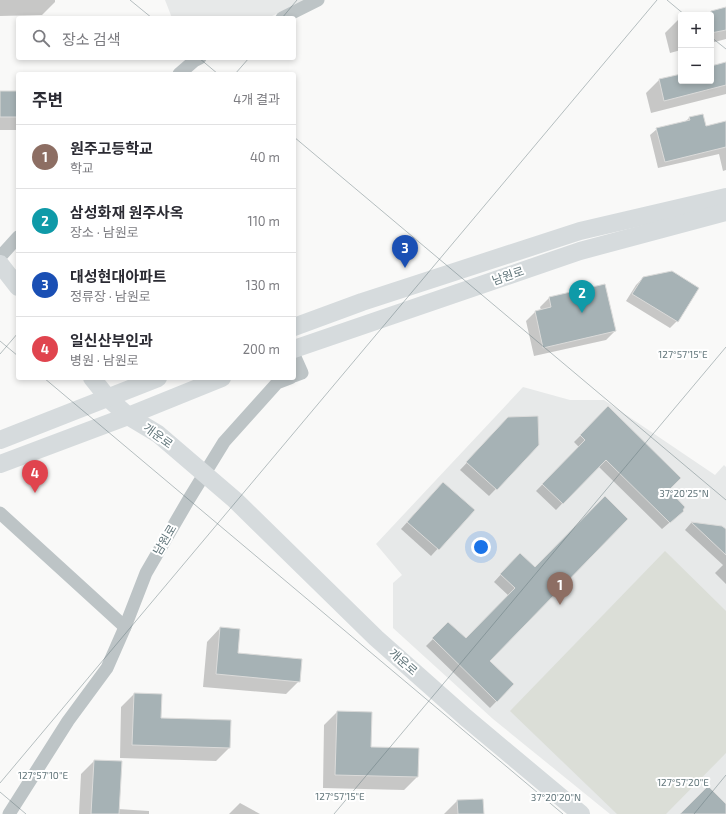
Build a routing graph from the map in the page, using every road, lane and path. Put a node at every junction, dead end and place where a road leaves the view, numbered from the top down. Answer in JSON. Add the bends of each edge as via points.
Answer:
{"nodes":[{"id":1,"x":318,"y":0,"type":"edge"},
{"id":2,"x":286,"y":16,"type":"edge"},
{"id":3,"x":196,"y":60,"type":"edge"},
{"id":4,"x":181,"y":72,"type":"edge"},
{"id":5,"x":726,"y":197,"type":"edge"},
{"id":6,"x":726,"y":212,"type":"edge"},
{"id":7,"x":16,"y":239,"type":"edge"},
{"id":8,"x":0,"y":257,"type":"edge"},
{"id":9,"x":0,"y":264,"type":"edge"},
{"id":10,"x":16,"y":284,"type":"edge"},
{"id":11,"x":296,"y":326,"type":"edge"},
{"id":12,"x":296,"y":348,"type":"edge"},
{"id":13,"x":296,"y":360,"type":"edge"},
{"id":14,"x":296,"y":375,"type":"edge"},
{"id":15,"x":94,"y":380,"type":"edge"},
{"id":16,"x":153,"y":380,"type":"edge"},
{"id":17,"x":217,"y":380,"type":"edge"},
{"id":18,"x":285,"y":380,"type":"edge"},
{"id":19,"x":108,"y":398,"type":"junction"},
{"id":20,"x":128,"y":416,"type":"junction"},
{"id":21,"x":0,"y":440,"type":"edge"},
{"id":22,"x":0,"y":464,"type":"edge"},
{"id":23,"x":0,"y":513,"type":"edge"},
{"id":24,"x":125,"y":627,"type":"junction"},
{"id":25,"x":9,"y":814,"type":"edge"},
{"id":26,"x":581,"y":814,"type":"edge"}],
"edges":[{"from":1,"to":2,"type":"street"},
{"from":3,"to":4,"type":"street"},
{"from":5,"to":11,"type":"street","name":"남원로","via":[[580,231],[362,302]]},
{"from":6,"to":12,"type":"street","name":"남원로","via":[[580,251]]},
{"from":7,"to":8,"type":"street"},
{"from":9,"to":10,"type":"street"},
{"from":13,"to":14,"type":"street","via":[[302,373]]},
{"from":15,"to":19,"type":"street"},
{"from":16,"to":19,"type":"street"},
{"from":17,"to":20,"type":"street"},
{"from":18,"to":24,"type":"street","name":"남원로","via":[[277,383],[224,442],[146,572]]},
{"from":19,"to":20,"type":"street"},
{"from":19,"to":21,"type":"street"},
{"from":20,"to":22,"type":"street"},
{"from":20,"to":26,"type":"street","name":"개운로","via":[[158,434],[235,500],[376,638]]},
{"from":23,"to":24,"type":"street"},
{"from":24,"to":25,"type":"street","name":"남원로","via":[[107,668],[68,722]]}]}
